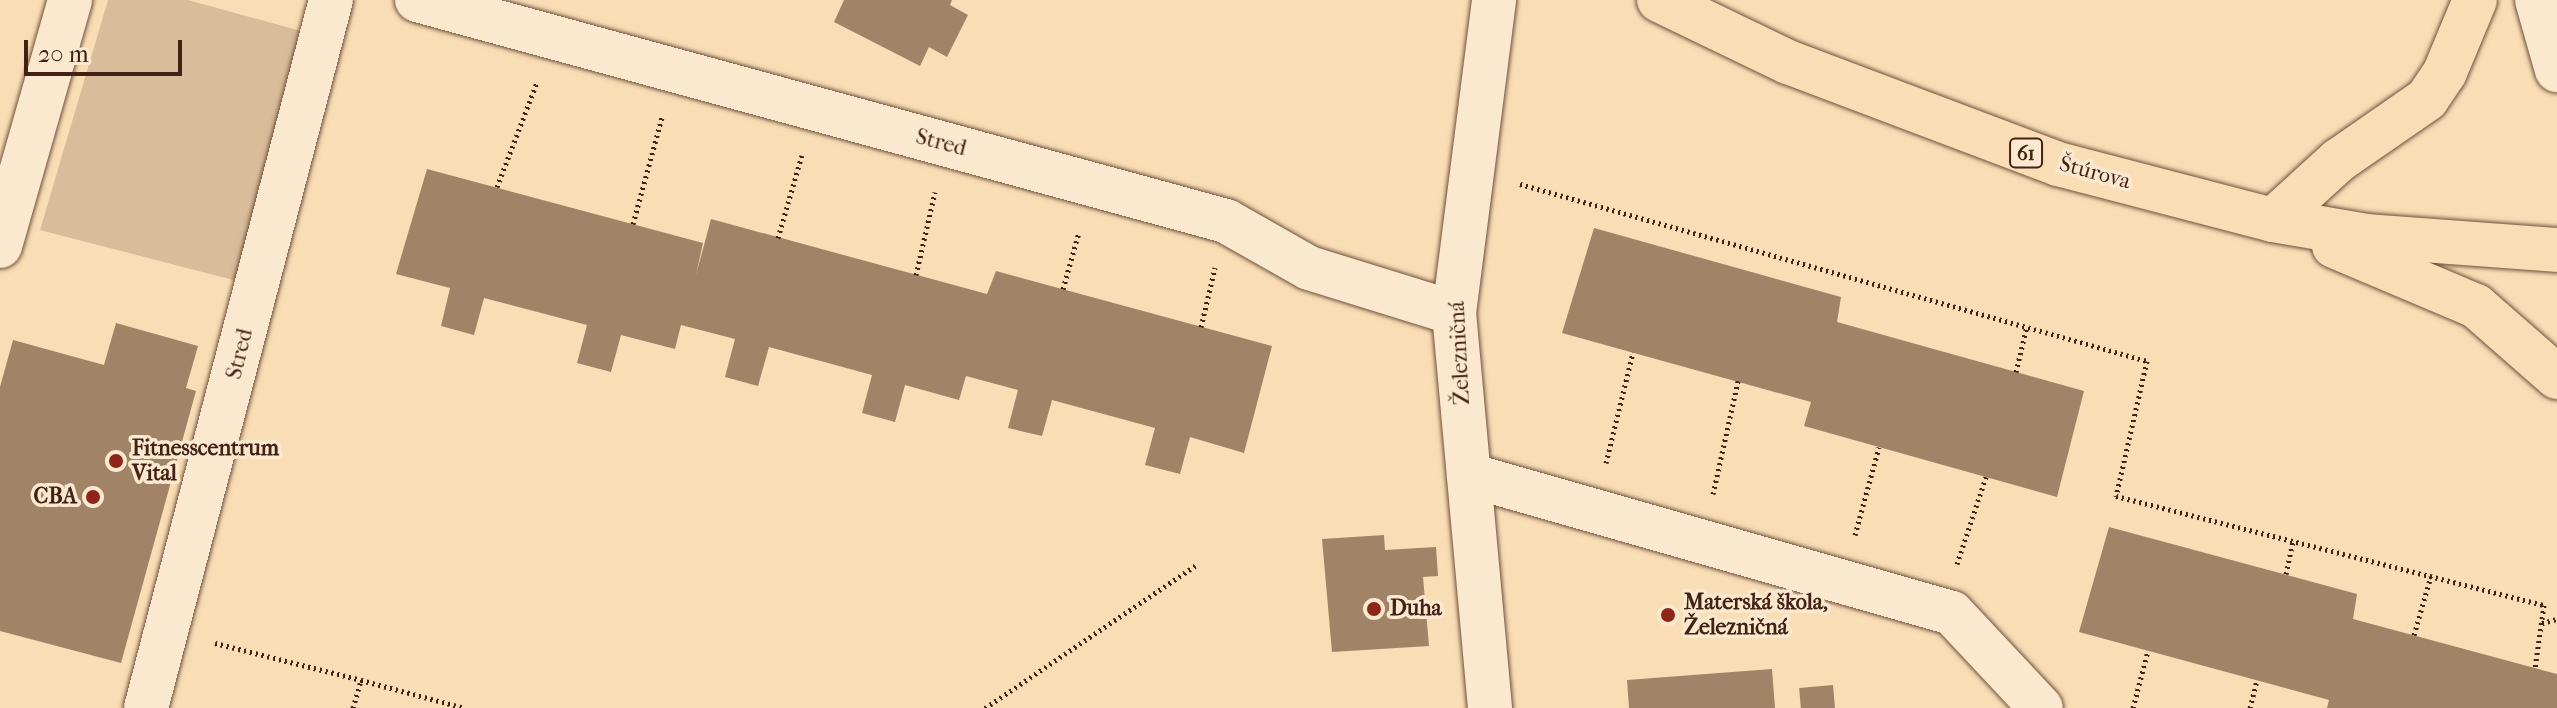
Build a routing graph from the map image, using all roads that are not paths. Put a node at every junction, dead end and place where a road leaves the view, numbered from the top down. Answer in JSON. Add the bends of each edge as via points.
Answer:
{"nodes":[{"id":1,"x":70,"y":0,"type":"edge"},
{"id":2,"x":331,"y":0,"type":"edge"},
{"id":3,"x":417,"y":0,"type":"edge"},
{"id":4,"x":1494,"y":0,"type":"edge"},
{"id":5,"x":1659,"y":0,"type":"edge"},
{"id":6,"x":2475,"y":0,"type":"edge"},
{"id":7,"x":2537,"y":0,"type":"edge"},
{"id":8,"x":2557,"y":70,"type":"edge"},
{"id":9,"x":2273,"y":220,"type":"junction"},
{"id":10,"x":0,"y":246,"type":"edge"},
{"id":11,"x":2557,"y":250,"type":"edge"},
{"id":12,"x":1454,"y":313,"type":"junction"},
{"id":13,"x":2557,"y":377,"type":"edge"},
{"id":14,"x":1469,"y":475,"type":"junction"},
{"id":15,"x":146,"y":708,"type":"edge"},
{"id":16,"x":1490,"y":708,"type":"edge"},
{"id":17,"x":2041,"y":708,"type":"edge"}],
"edges":[{"from":1,"to":10,"type":"street"},
{"from":2,"to":15,"type":"street","name":"Stred"},
{"from":3,"to":12,"type":"street","name":"Stred","via":[[1226,221],[1309,268]]},
{"from":4,"to":12,"type":"street","name":"Železničná"},
{"from":5,"to":9,"type":"main road","name":"Štúrova","number":"61","via":[[1788,62],[1941,123],[2058,164]]},
{"from":6,"to":9,"type":"main road","via":[[2445,72],[2427,99],[2339,160]]},
{"from":7,"to":8,"type":"street"},
{"from":9,"to":11,"type":"main road","name":"Štúrova","number":"61","via":[[2367,236]]},
{"from":9,"to":13,"type":"main road","via":[[2476,306]]},
{"from":12,"to":14,"type":"street","name":"Železničná"},
{"from":14,"to":16,"type":"street","name":"Železničná"},
{"from":14,"to":17,"type":"street","via":[[1952,613]]}]}
